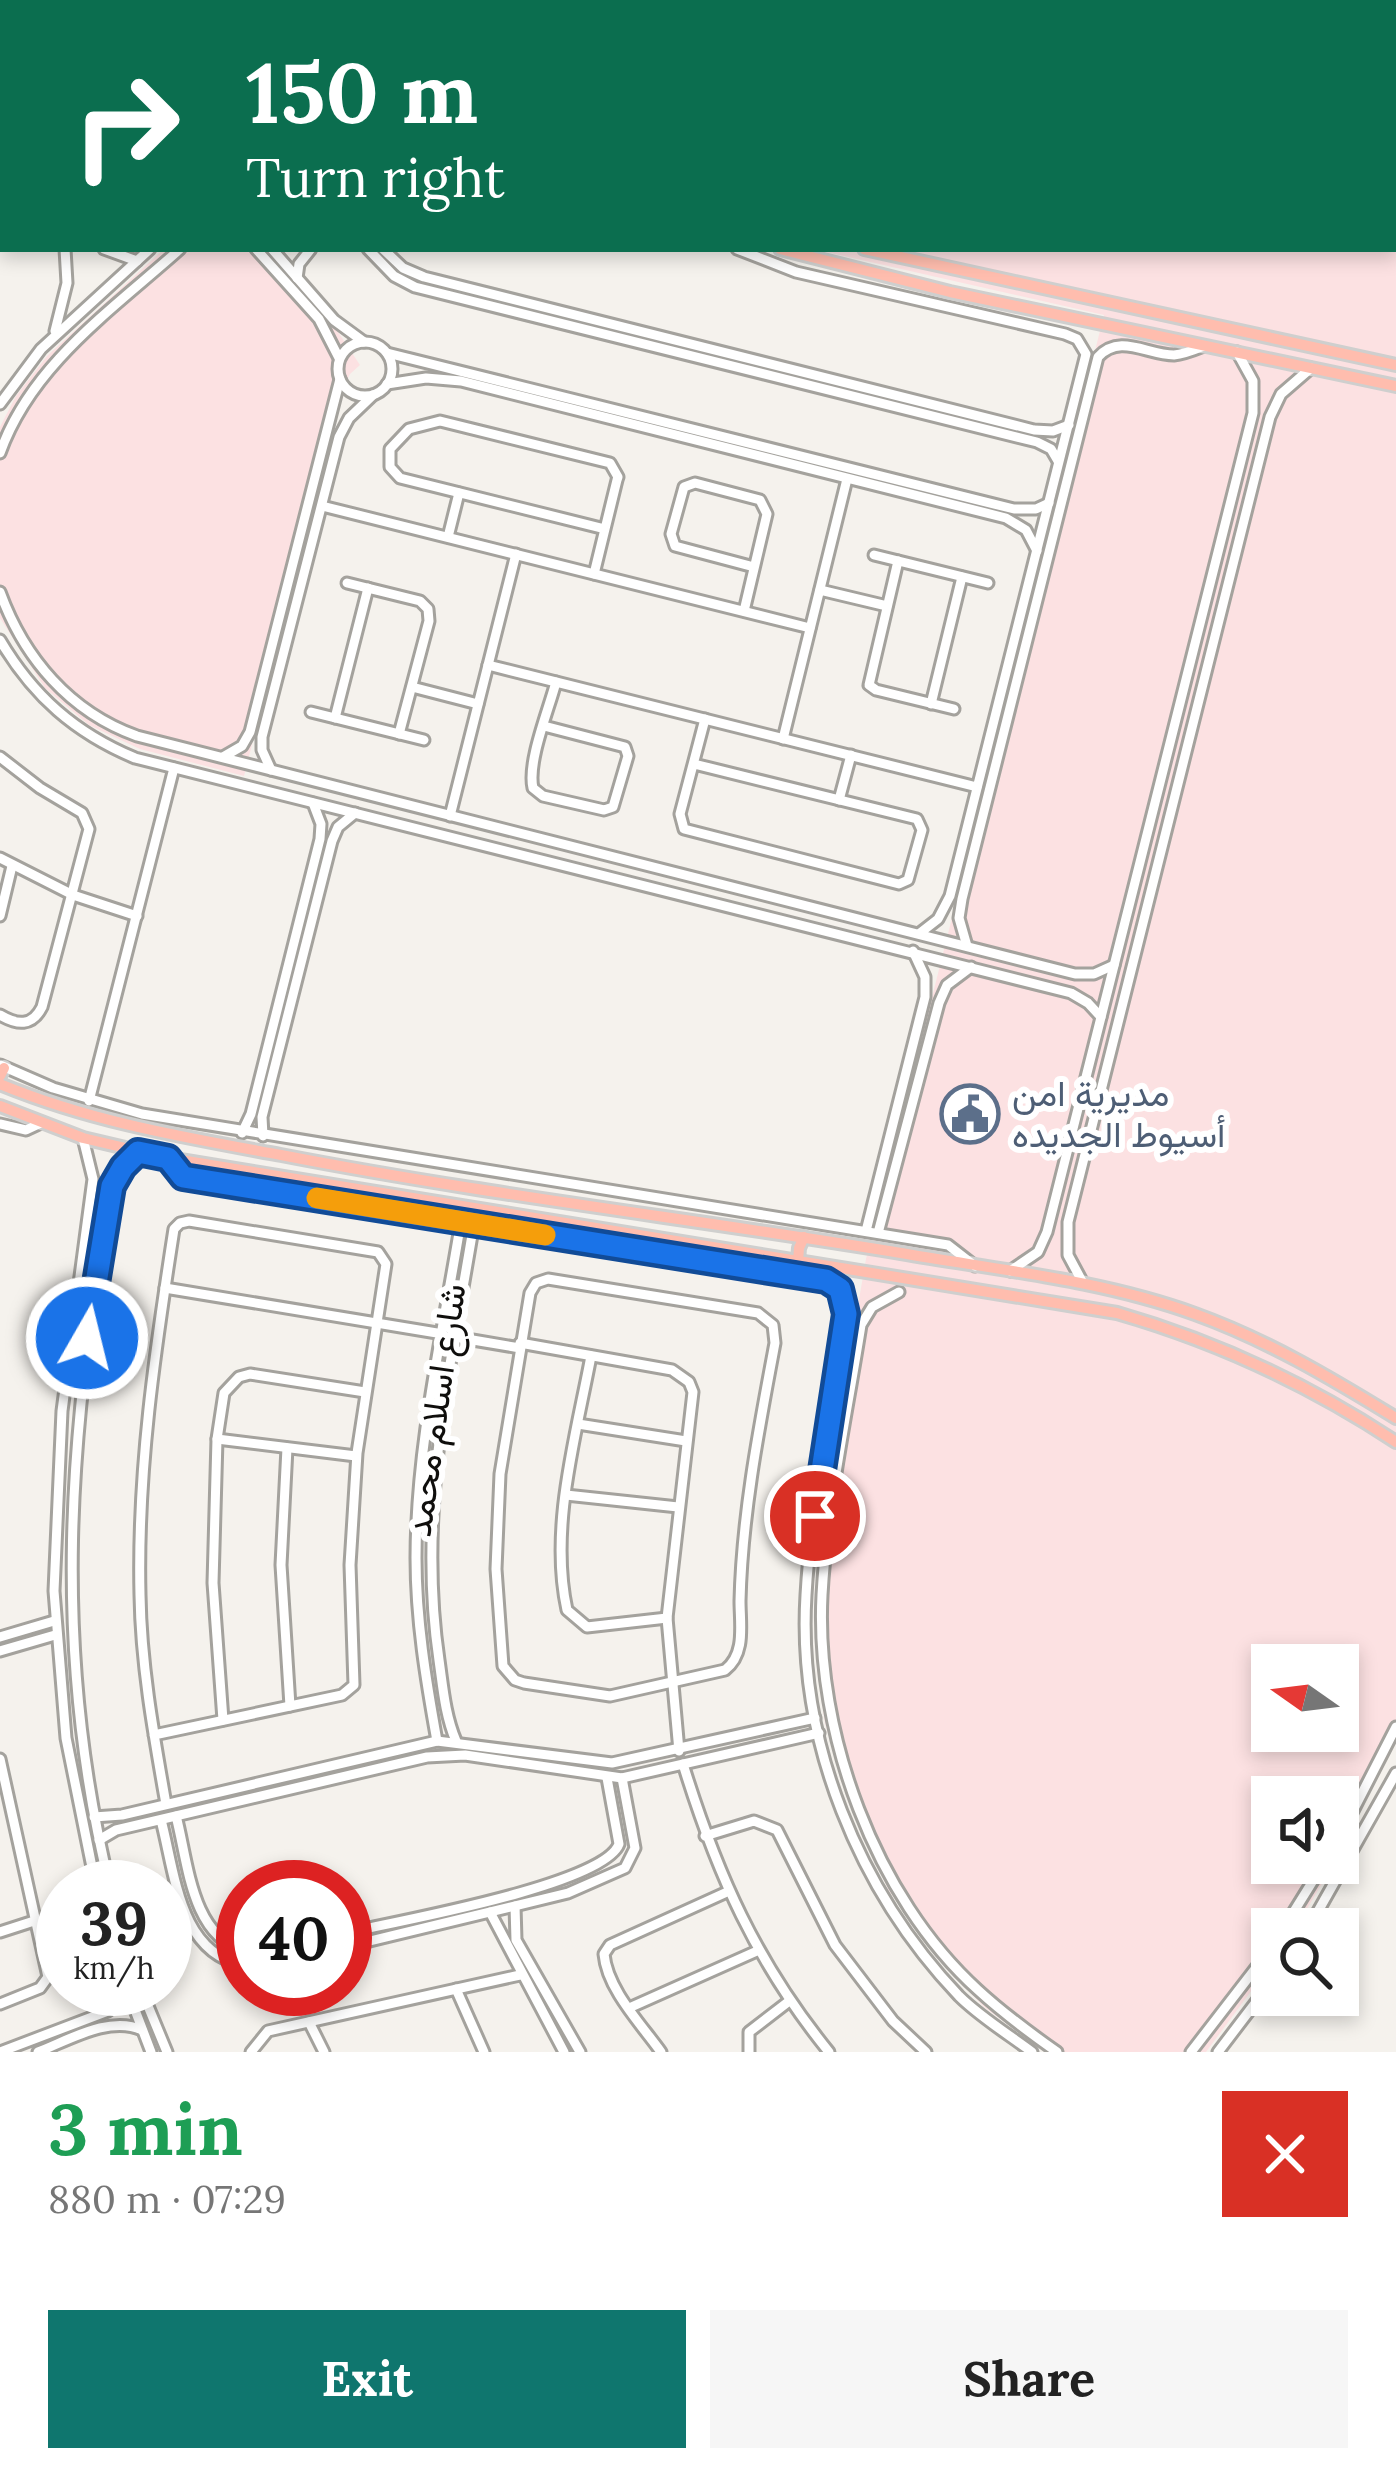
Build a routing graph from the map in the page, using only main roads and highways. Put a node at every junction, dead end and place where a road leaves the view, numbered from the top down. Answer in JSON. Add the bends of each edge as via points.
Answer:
{"nodes":[{"id":1,"x":792,"y":252,"type":"edge"},
{"id":2,"x":877,"y":252,"type":"edge"},
{"id":3,"x":956,"y":270,"type":"junction"},
{"id":4,"x":950,"y":292,"type":"junction"},
{"id":5,"x":1006,"y":304,"type":"junction"},
{"id":6,"x":1003,"y":320,"type":"road end"},
{"id":7,"x":1210,"y":326,"type":"junction"},
{"id":8,"x":1205,"y":346,"type":"junction"},
{"id":9,"x":1396,"y":364,"type":"edge"},
{"id":10,"x":1396,"y":386,"type":"edge"},
{"id":11,"x":1,"y":1073,"type":"edge"},
{"id":12,"x":49,"y":1103,"type":"junction"},
{"id":13,"x":0,"y":1106,"type":"edge"},
{"id":14,"x":110,"y":1107,"type":"road end"},
{"id":15,"x":106,"y":1122,"type":"junction"},
{"id":16,"x":41,"y":1124,"type":"junction"},
{"id":17,"x":379,"y":1174,"type":"junction"},
{"id":18,"x":376,"y":1192,"type":"junction"},
{"id":19,"x":777,"y":1217,"type":"road end"},
{"id":20,"x":740,"y":1228,"type":"junction"},
{"id":21,"x":619,"y":1231,"type":"junction"},
{"id":22,"x":866,"y":1232,"type":"road end"},
{"id":23,"x":774,"y":1233,"type":"junction"},
{"id":24,"x":804,"y":1237,"type":"junction"},
{"id":25,"x":851,"y":1245,"type":"junction"},
{"id":26,"x":616,"y":1246,"type":"road end"},
{"id":27,"x":735,"y":1250,"type":"junction"},
{"id":28,"x":799,"y":1260,"type":"junction"},
{"id":29,"x":797,"y":1275,"type":"road end"},
{"id":30,"x":902,"y":1277,"type":"junction"},
{"id":31,"x":899,"y":1292,"type":"road end"},
{"id":32,"x":1234,"y":1330,"type":"junction"},
{"id":33,"x":1258,"y":1340,"type":"junction"},
{"id":34,"x":1226,"y":1349,"type":"junction"},
{"id":35,"x":1249,"y":1359,"type":"junction"},
{"id":36,"x":1396,"y":1418,"type":"edge"},
{"id":37,"x":1396,"y":1442,"type":"edge"}],
"edges":[{"from":1,"to":4,"type":"main road"},
{"from":2,"to":3,"type":"main road"},
{"from":3,"to":4,"type":"main road"},
{"from":3,"to":7,"type":"main road"},
{"from":4,"to":5,"type":"main road"},
{"from":5,"to":6,"type":"main road"},
{"from":5,"to":8,"type":"main road"},
{"from":7,"to":8,"type":"main road"},
{"from":7,"to":9,"type":"main road"},
{"from":8,"to":10,"type":"main road"},
{"from":11,"to":12,"type":"main road"},
{"from":12,"to":15,"type":"main road"},
{"from":12,"to":16,"type":"main road"},
{"from":13,"to":16,"type":"main road"},
{"from":14,"to":15,"type":"main road"},
{"from":15,"to":17,"type":"main road"},
{"from":16,"to":18,"type":"main road","via":[[138,1152]]},
{"from":17,"to":18,"type":"main road"},
{"from":17,"to":20,"type":"main road"},
{"from":18,"to":21,"type":"main road"},
{"from":19,"to":23,"type":"main road"},
{"from":20,"to":23,"type":"main road"},
{"from":20,"to":27,"type":"main road"},
{"from":21,"to":26,"type":"main road"},
{"from":21,"to":27,"type":"main road"},
{"from":22,"to":25,"type":"main road"},
{"from":23,"to":24,"type":"main road"},
{"from":24,"to":25,"type":"main road"},
{"from":24,"to":28,"type":"main road"},
{"from":25,"to":32,"type":"main road","via":[[1083,1283]]},
{"from":27,"to":28,"type":"main road"},
{"from":28,"to":29,"type":"main road"},
{"from":28,"to":30,"type":"main road"},
{"from":30,"to":31,"type":"main road"},
{"from":30,"to":34,"type":"main road","via":[[1117,1313]]},
{"from":32,"to":33,"type":"main road"},
{"from":32,"to":34,"type":"main road"},
{"from":33,"to":35,"type":"main road"},
{"from":33,"to":36,"type":"main road"},
{"from":34,"to":35,"type":"main road"},
{"from":35,"to":37,"type":"main road"}]}
